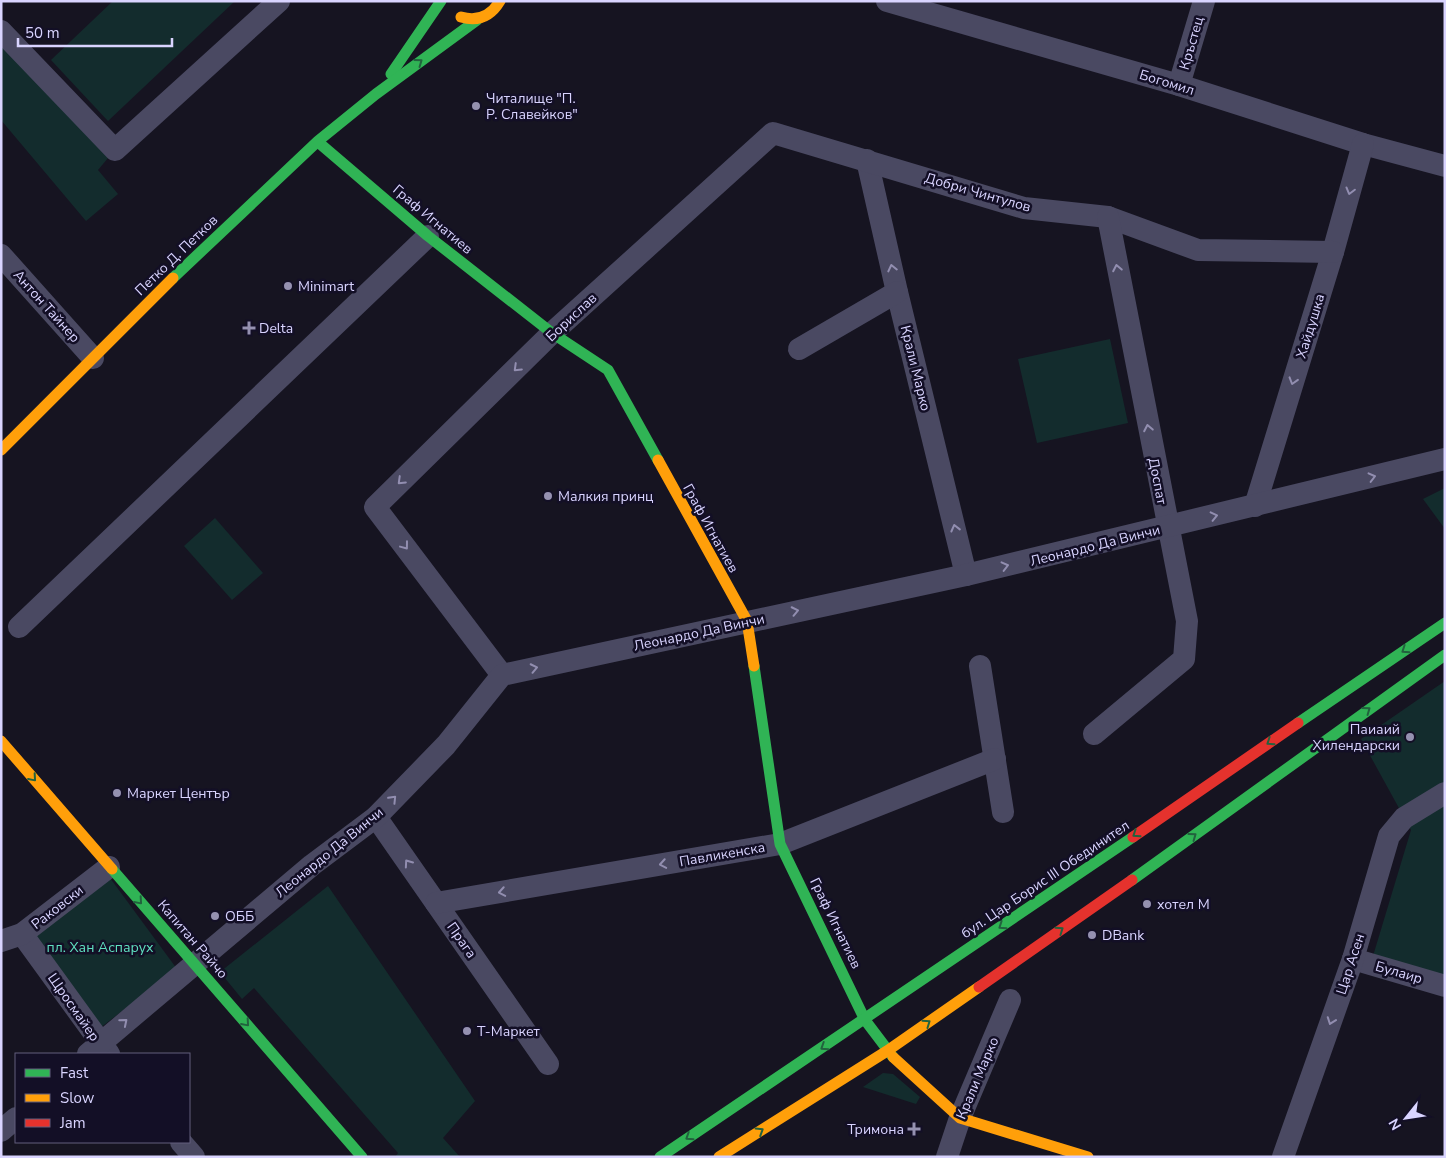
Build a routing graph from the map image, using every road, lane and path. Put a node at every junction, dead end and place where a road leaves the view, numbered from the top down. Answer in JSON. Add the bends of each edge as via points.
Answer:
{"nodes":[{"id":1,"x":279,"y":1,"type":"edge"},
{"id":2,"x":887,"y":1,"type":"edge"},
{"id":3,"x":1204,"y":1,"type":"edge"},
{"id":4,"x":448,"y":5,"type":"edge"},
{"id":5,"x":497,"y":8,"type":"edge"},
{"id":6,"x":1,"y":31,"type":"edge"},
{"id":7,"x":1179,"y":85,"type":"junction"},
{"id":8,"x":379,"y":91,"type":"junction"},
{"id":9,"x":773,"y":133,"type":"joint"},
{"id":10,"x":318,"y":142,"type":"junction"},
{"id":11,"x":1362,"y":144,"type":"junction"},
{"id":12,"x":868,"y":160,"type":"junction"},
{"id":13,"x":1445,"y":166,"type":"edge"},
{"id":14,"x":1108,"y":217,"type":"junction"},
{"id":15,"x":428,"y":236,"type":"junction"},
{"id":16,"x":1333,"y":252,"type":"junction"},
{"id":17,"x":1,"y":255,"type":"edge"},
{"id":18,"x":897,"y":292,"type":"junction"},
{"id":19,"x":552,"y":333,"type":"junction"},
{"id":20,"x":800,"y":349,"type":"dead end"},
{"id":21,"x":93,"y":358,"type":"junction"},
{"id":22,"x":1,"y":450,"type":"edge"},
{"id":23,"x":1445,"y":459,"type":"edge"},
{"id":24,"x":1255,"y":506,"type":"junction"},
{"id":25,"x":1167,"y":527,"type":"junction"},
{"id":26,"x":966,"y":575,"type":"junction"},
{"id":27,"x":747,"y":621,"type":"junction"},
{"id":28,"x":1445,"y":623,"type":"edge"},
{"id":29,"x":19,"y":627,"type":"dead end"},
{"id":30,"x":1445,"y":655,"type":"edge"},
{"id":31,"x":980,"y":666,"type":"dead end"},
{"id":32,"x":502,"y":675,"type":"junction"},
{"id":33,"x":1094,"y":734,"type":"dead end"},
{"id":34,"x":1,"y":741,"type":"edge"},
{"id":35,"x":995,"y":759,"type":"junction"},
{"id":36,"x":1445,"y":793,"type":"edge"},
{"id":37,"x":1003,"y":812,"type":"dead end"},
{"id":38,"x":376,"y":817,"type":"junction"},
{"id":39,"x":780,"y":844,"type":"junction"},
{"id":40,"x":109,"y":867,"type":"junction"},
{"id":41,"x":436,"y":903,"type":"junction"},
{"id":42,"x":22,"y":934,"type":"junction"},
{"id":43,"x":1,"y":941,"type":"edge"},
{"id":44,"x":1353,"y":958,"type":"junction"},
{"id":45,"x":194,"y":963,"type":"junction"},
{"id":46,"x":1445,"y":986,"type":"edge"},
{"id":47,"x":1010,"y":1000,"type":"dead end"},
{"id":48,"x":865,"y":1020,"type":"junction"},
{"id":49,"x":99,"y":1051,"type":"edge"},
{"id":50,"x":887,"y":1051,"type":"junction"},
{"id":51,"x":548,"y":1064,"type":"dead end"},
{"id":52,"x":960,"y":1118,"type":"junction"},
{"id":53,"x":15,"y":1119,"type":"edge"},
{"id":54,"x":1,"y":1131,"type":"edge"},
{"id":55,"x":182,"y":1143,"type":"edge"},
{"id":56,"x":355,"y":1154,"type":"edge"},
{"id":57,"x":194,"y":1157,"type":"edge"},
{"id":58,"x":660,"y":1157,"type":"edge"},
{"id":59,"x":719,"y":1157,"type":"edge"},
{"id":60,"x":947,"y":1157,"type":"edge"},
{"id":61,"x":1088,"y":1157,"type":"edge"},
{"id":62,"x":1283,"y":1157,"type":"edge"}],
"edges":[{"from":1,"to":6,"type":"street","via":[[115,150]]},
{"from":2,"to":7,"type":"street","name":"Богомил"},
{"from":3,"to":7,"type":"street","name":"Кръстец"},
{"from":4,"to":5,"type":"street","via":[[466,19]]},
{"from":4,"to":8,"type":"street","name":"Петко Д. Петков"},
{"from":8,"to":5,"type":"street","name":"Петко Д. Петков","one_way":true},
{"from":7,"to":11,"type":"street","name":"Богомил"},
{"from":8,"to":10,"type":"street","name":"Петко Д. Петков"},
{"from":9,"to":12,"type":"street","name":"Добри Чинтулов"},
{"from":9,"to":19,"type":"street","name":"Борислав"},
{"from":10,"to":15,"type":"street","name":"Граф Игнатиев"},
{"from":10,"to":21,"type":"street","name":"Петко Д. Петков"},
{"from":11,"to":13,"type":"street","name":"Богомил"},
{"from":11,"to":16,"type":"street","name":"Хайдушка","one_way":true},
{"from":12,"to":14,"type":"street","name":"Добри Чинтулов","via":[[1024,208]]},
{"from":18,"to":12,"type":"street","name":"Крали Марко","one_way":true},
{"from":14,"to":16,"type":"street","name":"Добри Чинтулов","via":[[1198,250]]},
{"from":25,"to":14,"type":"street","name":"Доспат","one_way":true},
{"from":15,"to":19,"type":"street","name":"Граф Игнатиев"},
{"from":15,"to":29,"type":"street"},
{"from":16,"to":24,"type":"street","name":"Хайдушка","one_way":true},
{"from":17,"to":21,"type":"street","name":"Антон Тайнер"},
{"from":18,"to":20,"type":"street"},
{"from":26,"to":18,"type":"street","name":"Крали Марко","one_way":true},
{"from":19,"to":27,"type":"street","name":"Граф Игнатиев","via":[[608,370]]},
{"from":19,"to":32,"type":"street","name":"Борислав","one_way":true,"via":[[375,507]]},
{"from":21,"to":22,"type":"street","name":"Петко Д. Петков"},
{"from":24,"to":23,"type":"street","name":"Леонардо Да Винчи","one_way":true},
{"from":25,"to":24,"type":"street","name":"Леонардо Да Винчи","one_way":true},
{"from":26,"to":25,"type":"street","name":"Леонардо Да Винчи","one_way":true},
{"from":25,"to":33,"type":"street","name":"Доспат","via":[[1187,621],[1184,659]]},
{"from":27,"to":26,"type":"street","name":"Леонардо Да Винчи","one_way":true},
{"from":32,"to":27,"type":"street","name":"Леонардо Да Винчи","one_way":true},
{"from":27,"to":39,"type":"street","name":"Граф Игнатиев"},
{"from":28,"to":48,"type":"street","name":"бул. Цар Борис III Обединител","one_way":true},
{"from":50,"to":30,"type":"street","one_way":true},
{"from":31,"to":35,"type":"street"},
{"from":38,"to":32,"type":"street","name":"Леонардо Да Винчи","one_way":true,"via":[[446,745]]},
{"from":34,"to":40,"type":"street","name":"Капитан Райчо","one_way":true},
{"from":35,"to":37,"type":"street"},
{"from":35,"to":39,"type":"street","name":"Павликенска"},
{"from":36,"to":44,"type":"street","name":"Цар Асен","via":[[1404,818],[1389,836]]},
{"from":41,"to":38,"type":"street","name":"Прага","one_way":true},
{"from":38,"to":45,"type":"street","name":"Леонардо Да Винчи","via":[[312,865]]},
{"from":39,"to":41,"type":"street","name":"Павликенска","one_way":true},
{"from":39,"to":48,"type":"street","name":"Граф Игнатиев"},
{"from":40,"to":42,"type":"street","name":"Раковски"},
{"from":40,"to":45,"type":"street","name":"Капитан Райчо","one_way":true},
{"from":41,"to":51,"type":"street","name":"Прага"},
{"from":42,"to":43,"type":"street","name":"Раковски"},
{"from":42,"to":49,"type":"street","name":"Щросмайер"},
{"from":44,"to":46,"type":"street","name":"Булаир"},
{"from":44,"to":62,"type":"street","name":"Цар Асен","one_way":true},
{"from":49,"to":45,"type":"street","name":"Леонардо Да Винчи","one_way":true},
{"from":45,"to":56,"type":"street","name":"Капитан Райчо","one_way":true},
{"from":47,"to":52,"type":"street","name":"Крали Марко"},
{"from":48,"to":50,"type":"street","name":"Граф Игнатиев"},
{"from":48,"to":58,"type":"street","name":"бул. Цар Борис III Обединител","one_way":true},
{"from":50,"to":52,"type":"street","name":"Граф Игнатиев"},
{"from":59,"to":50,"type":"street","one_way":true},
{"from":52,"to":60,"type":"street","name":"Крали Марко"},
{"from":52,"to":61,"type":"street"},
{"from":53,"to":54,"type":"street"},
{"from":55,"to":57,"type":"street"}]}
